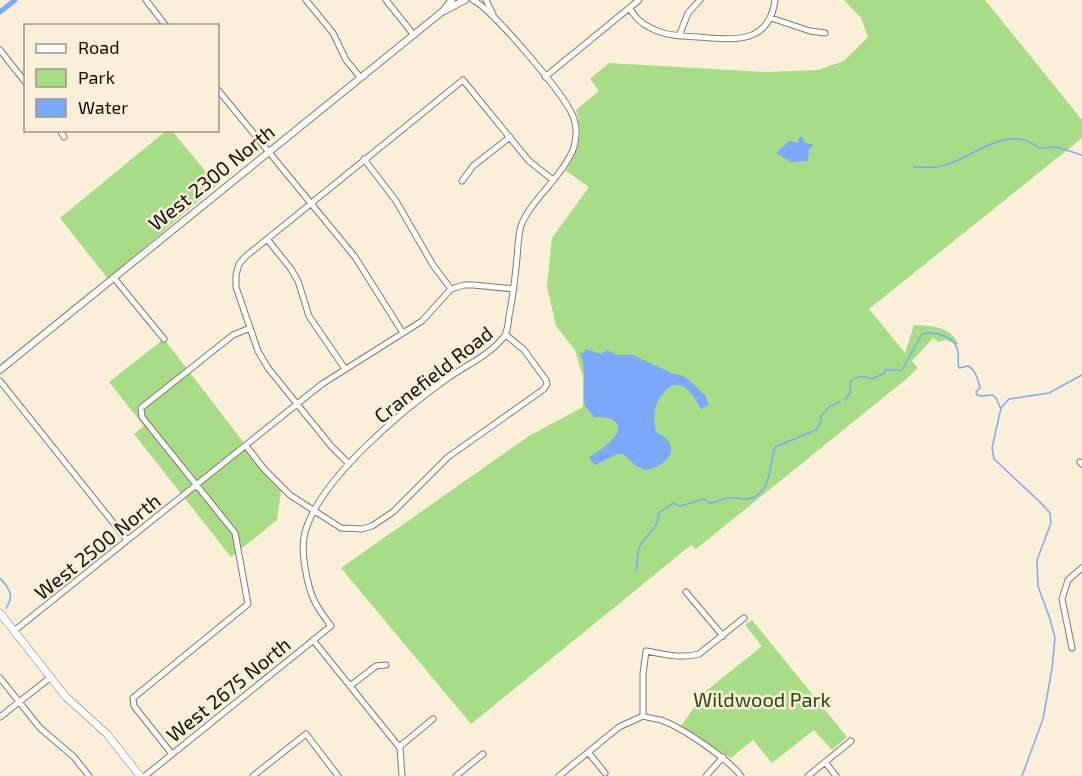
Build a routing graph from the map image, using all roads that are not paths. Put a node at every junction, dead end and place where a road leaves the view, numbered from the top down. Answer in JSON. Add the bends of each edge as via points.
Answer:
{"nodes":[{"id":1,"x":146,"y":0,"type":"edge"},
{"id":2,"x":306,"y":0,"type":"edge"},
{"id":3,"x":386,"y":0,"type":"edge"},
{"id":4,"x":452,"y":0,"type":"edge"},
{"id":5,"x":465,"y":0,"type":"edge"},
{"id":6,"x":473,"y":0,"type":"edge"},
{"id":7,"x":486,"y":0,"type":"edge"},
{"id":8,"x":639,"y":0,"type":"edge"},
{"id":9,"x":700,"y":0,"type":"edge"},
{"id":10,"x":775,"y":0,"type":"edge"},
{"id":11,"x":629,"y":8,"type":"junction"},
{"id":12,"x":443,"y":11,"type":"junction"},
{"id":13,"x":493,"y":15,"type":"junction"},
{"id":14,"x":771,"y":18,"type":"junction"},
{"id":15,"x":162,"y":20,"type":"junction"},
{"id":16,"x":158,"y":24,"type":"edge"},
{"id":17,"x":165,"y":24,"type":"edge"},
{"id":18,"x":825,"y":33,"type":"dead end"},
{"id":19,"x":413,"y":34,"type":"junction"},
{"id":20,"x":679,"y":36,"type":"junction"},
{"id":21,"x":0,"y":50,"type":"edge"},
{"id":22,"x":545,"y":76,"type":"junction"},
{"id":23,"x":360,"y":77,"type":"junction"},
{"id":24,"x":24,"y":80,"type":"edge"},
{"id":25,"x":219,"y":91,"type":"edge"},
{"id":26,"x":61,"y":132,"type":"edge"},
{"id":27,"x":64,"y":136,"type":"dead end"},
{"id":28,"x":510,"y":137,"type":"junction"},
{"id":29,"x":267,"y":152,"type":"junction"},
{"id":30,"x":364,"y":159,"type":"junction"},
{"id":31,"x":553,"y":180,"type":"junction"},
{"id":32,"x":462,"y":181,"type":"dead end"},
{"id":33,"x":312,"y":202,"type":"junction"},
{"id":34,"x":267,"y":239,"type":"junction"},
{"id":35,"x":114,"y":278,"type":"junction"},
{"id":36,"x":451,"y":289,"type":"junction"},
{"id":37,"x":514,"y":289,"type":"junction"},
{"id":38,"x":250,"y":328,"type":"junction"},
{"id":39,"x":403,"y":333,"type":"junction"},
{"id":40,"x":506,"y":335,"type":"junction"},
{"id":41,"x":164,"y":339,"type":"dead end"},
{"id":42,"x":345,"y":369,"type":"junction"},
{"id":43,"x":0,"y":370,"type":"edge"},
{"id":44,"x":0,"y":381,"type":"edge"},
{"id":45,"x":298,"y":404,"type":"junction"},
{"id":46,"x":246,"y":446,"type":"junction"},
{"id":47,"x":349,"y":464,"type":"junction"},
{"id":48,"x":198,"y":485,"type":"junction"},
{"id":49,"x":314,"y":510,"type":"junction"},
{"id":50,"x":127,"y":540,"type":"junction"},
{"id":51,"x":1080,"y":569,"type":"edge"},
{"id":52,"x":686,"y":592,"type":"dead end"},
{"id":53,"x":0,"y":613,"type":"edge"},
{"id":54,"x":744,"y":618,"type":"dead end"},
{"id":55,"x":331,"y":626,"type":"joint"},
{"id":56,"x":14,"y":631,"type":"junction"},
{"id":57,"x":723,"y":636,"type":"junction"},
{"id":58,"x":313,"y":640,"type":"junction"},
{"id":59,"x":1072,"y":648,"type":"dead end"},
{"id":60,"x":386,"y":665,"type":"dead end"},
{"id":61,"x":51,"y":677,"type":"junction"},
{"id":62,"x":0,"y":678,"type":"edge"},
{"id":63,"x":350,"y":686,"type":"junction"},
{"id":64,"x":19,"y":702,"type":"junction"},
{"id":65,"x":643,"y":716,"type":"junction"},
{"id":66,"x":0,"y":717,"type":"edge"},
{"id":67,"x":433,"y":719,"type":"dead end"},
{"id":68,"x":851,"y":741,"type":"dead end"},
{"id":69,"x":399,"y":747,"type":"junction"},
{"id":70,"x":588,"y":752,"type":"junction"},
{"id":71,"x":172,"y":754,"type":"junction"},
{"id":72,"x":483,"y":754,"type":"dead end"},
{"id":73,"x":723,"y":758,"type":"junction"},
{"id":74,"x":825,"y":762,"type":"junction"},
{"id":75,"x":261,"y":773,"type":"edge"},
{"id":76,"x":604,"y":773,"type":"dead end"},
{"id":77,"x":88,"y":776,"type":"edge"},
{"id":78,"x":140,"y":776,"type":"edge"},
{"id":79,"x":145,"y":776,"type":"edge"},
{"id":80,"x":253,"y":776,"type":"edge"},
{"id":81,"x":338,"y":776,"type":"edge"},
{"id":82,"x":402,"y":776,"type":"edge"},
{"id":83,"x":456,"y":776,"type":"edge"},
{"id":84,"x":559,"y":776,"type":"edge"},
{"id":85,"x":706,"y":776,"type":"edge"},
{"id":86,"x":741,"y":776,"type":"edge"},
{"id":87,"x":808,"y":776,"type":"edge"},
{"id":88,"x":836,"y":776,"type":"edge"}],
"edges":[{"from":1,"to":15,"type":"street"},
{"from":2,"to":23,"type":"street","via":[[333,33],[346,60]]},
{"from":3,"to":19,"type":"street"},
{"from":4,"to":12,"type":"street"},
{"from":5,"to":12,"type":"street"},
{"from":6,"to":13,"type":"street","name":"Cranefield Road"},
{"from":7,"to":13,"type":"street","name":"Cranefield Road"},
{"from":8,"to":11,"type":"street"},
{"from":9,"to":20,"type":"street","via":[[688,13]]},
{"from":10,"to":14,"type":"street"},
{"from":11,"to":20,"type":"street","via":[[649,27]]},
{"from":11,"to":22,"type":"street"},
{"from":12,"to":19,"type":"street","name":"West 2300 North"},
{"from":13,"to":22,"type":"street","name":"Cranefield Road"},
{"from":14,"to":18,"type":"street"},
{"from":14,"to":20,"type":"street","via":[[759,32],[741,39]]},
{"from":15,"to":16,"type":"street"},
{"from":15,"to":17,"type":"street"},
{"from":19,"to":23,"type":"street","name":"West 2300 North"},
{"from":21,"to":24,"type":"street"},
{"from":22,"to":31,"type":"street","name":"Cranefield Road","via":[[572,113],[576,132],[572,152]]},
{"from":23,"to":29,"type":"street","name":"West 2300 North"},
{"from":25,"to":29,"type":"street"},
{"from":26,"to":27,"type":"street"},
{"from":28,"to":30,"type":"street","via":[[463,80]]},
{"from":28,"to":31,"type":"street","via":[[529,161]]},
{"from":28,"to":32,"type":"street","via":[[473,166]]},
{"from":29,"to":33,"type":"street"},
{"from":29,"to":35,"type":"street","name":"West 2300 North"},
{"from":30,"to":33,"type":"street"},
{"from":30,"to":36,"type":"street","via":[[396,201]]},
{"from":31,"to":37,"type":"street","name":"Cranefield Road","via":[[521,227]]},
{"from":33,"to":34,"type":"street"},
{"from":33,"to":39,"type":"street","via":[[355,257]]},
{"from":34,"to":38,"type":"street","via":[[244,257],[236,275],[236,287]]},
{"from":34,"to":42,"type":"street","via":[[291,269],[309,316]]},
{"from":35,"to":41,"type":"street"},
{"from":35,"to":43,"type":"street","name":"West 2300 North"},
{"from":36,"to":37,"type":"street","via":[[464,285]]},
{"from":36,"to":39,"type":"street","name":"West 2500 North","via":[[427,316]]},
{"from":37,"to":40,"type":"street","name":"Cranefield Road"},
{"from":38,"to":45,"type":"street","via":[[268,368]]},
{"from":38,"to":48,"type":"street","via":[[233,334],[141,408],[142,417]]},
{"from":39,"to":42,"type":"street","name":"West 2500 North"},
{"from":40,"to":47,"type":"street","name":"Cranefield Road","via":[[494,348],[403,413]]},
{"from":40,"to":49,"type":"street","via":[[524,350],[547,384],[542,391],[448,457],[406,500],[372,526],[341,528]]},
{"from":42,"to":45,"type":"street","name":"West 2500 North"},
{"from":44,"to":50,"type":"street"},
{"from":45,"to":46,"type":"street","name":"West 2500 North"},
{"from":45,"to":47,"type":"street"},
{"from":46,"to":48,"type":"street","name":"West 2500 North"},
{"from":46,"to":49,"type":"street","via":[[290,495]]},
{"from":47,"to":49,"type":"street","name":"Cranefield Road"},
{"from":48,"to":50,"type":"street","name":"West 2500 North"},
{"from":48,"to":71,"type":"street","via":[[235,533],[248,604],[133,698],[134,706]]},
{"from":49,"to":55,"type":"street","name":"Cranefield Road","via":[[304,537],[304,551],[314,601]]},
{"from":50,"to":56,"type":"street","name":"West 2500 North"},
{"from":51,"to":59,"type":"street","via":[[1068,580],[1062,599]]},
{"from":52,"to":57,"type":"street"},
{"from":53,"to":56,"type":"main road"},
{"from":54,"to":57,"type":"street"},
{"from":55,"to":58,"type":"street","name":"West 2675 North"},
{"from":56,"to":61,"type":"main road"},
{"from":57,"to":65,"type":"street","via":[[690,656],[646,651]]},
{"from":58,"to":63,"type":"street"},
{"from":58,"to":71,"type":"street","name":"West 2675 North"},
{"from":60,"to":63,"type":"street","via":[[376,666]]},
{"from":61,"to":64,"type":"street"},
{"from":61,"to":78,"type":"main road"},
{"from":62,"to":64,"type":"street"},
{"from":63,"to":69,"type":"street"},
{"from":64,"to":66,"type":"street"},
{"from":64,"to":77,"type":"street"},
{"from":65,"to":70,"type":"street","via":[[618,727]]},
{"from":65,"to":73,"type":"street","via":[[663,721]]},
{"from":67,"to":69,"type":"street"},
{"from":68,"to":74,"type":"street"},
{"from":69,"to":82,"type":"street"},
{"from":70,"to":76,"type":"street"},
{"from":70,"to":84,"type":"street"},
{"from":71,"to":79,"type":"street","name":"West 2675 North"},
{"from":72,"to":83,"type":"street"},
{"from":73,"to":85,"type":"street"},
{"from":73,"to":86,"type":"street"},
{"from":74,"to":87,"type":"street"},
{"from":74,"to":88,"type":"street"},
{"from":75,"to":80,"type":"street"},
{"from":75,"to":81,"type":"street","via":[[306,734]]}]}
